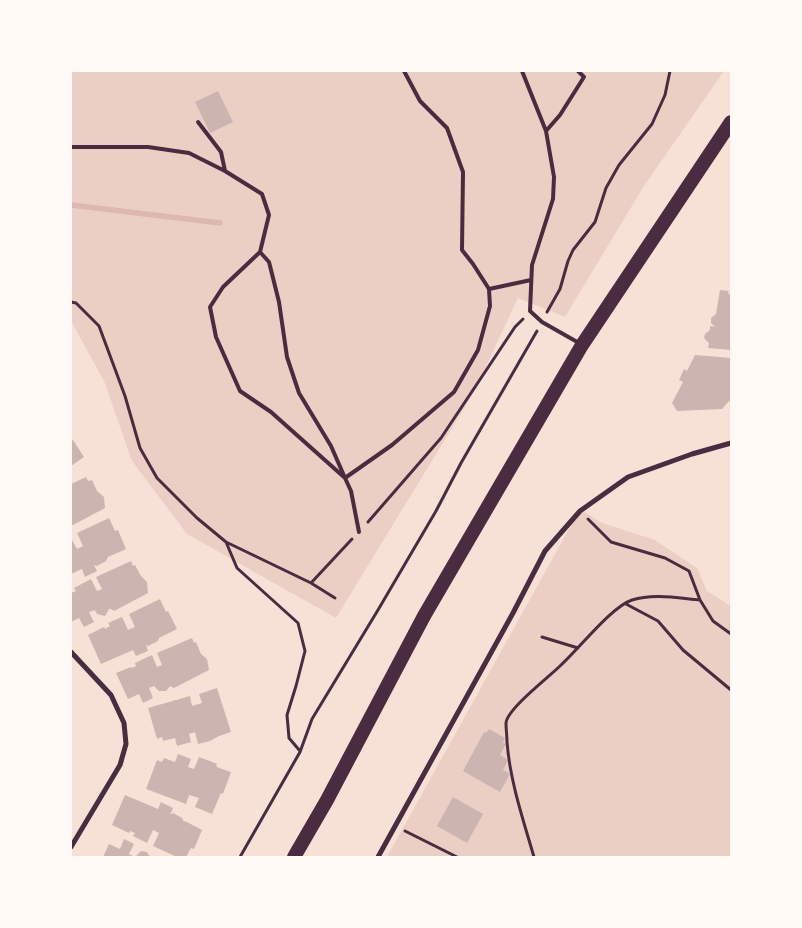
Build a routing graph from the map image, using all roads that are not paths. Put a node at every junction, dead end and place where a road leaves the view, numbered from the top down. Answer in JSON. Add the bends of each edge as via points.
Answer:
{"nodes":[{"id":1,"x":404,"y":71,"type":"edge"},
{"id":2,"x":522,"y":71,"type":"edge"},
{"id":3,"x":578,"y":71,"type":"edge"},
{"id":4,"x":198,"y":122,"type":"dead end"},
{"id":5,"x":731,"y":122,"type":"edge"},
{"id":6,"x":546,"y":131,"type":"junction"},
{"id":7,"x":71,"y":147,"type":"edge"},
{"id":8,"x":224,"y":171,"type":"junction"},
{"id":9,"x":260,"y":252,"type":"junction"},
{"id":10,"x":531,"y":280,"type":"junction"},
{"id":11,"x":489,"y":290,"type":"junction"},
{"id":12,"x":582,"y":345,"type":"junction"},
{"id":13,"x":731,"y":443,"type":"edge"},
{"id":14,"x":345,"y":478,"type":"junction"},
{"id":15,"x":359,"y":532,"type":"road end"},
{"id":16,"x":71,"y":652,"type":"edge"},
{"id":17,"x":71,"y":847,"type":"edge"},
{"id":18,"x":294,"y":857,"type":"edge"},
{"id":19,"x":378,"y":857,"type":"edge"}],
"edges":[{"from":1,"to":11,"type":"lane","via":[[420,101],[447,128],[463,172],[462,250]]},
{"from":2,"to":6,"type":"lane"},
{"from":3,"to":6,"type":"lane","via":[[584,77]]},
{"from":4,"to":8,"type":"lane","via":[[221,152]]},
{"from":5,"to":12,"type":"highway"},
{"from":6,"to":10,"type":"lane","via":[[554,176],[553,199],[532,266]]},
{"from":7,"to":8,"type":"lane","via":[[148,147],[189,153]]},
{"from":8,"to":9,"type":"lane","via":[[262,194],[269,215]]},
{"from":9,"to":14,"type":"lane","via":[[269,262],[287,357],[299,393],[331,446]]},
{"from":9,"to":14,"type":"lane","via":[[223,287],[210,308],[216,337],[240,391],[271,412]]},
{"from":10,"to":11,"type":"lane"},
{"from":10,"to":12,"type":"lane","via":[[530,311],[542,322]]},
{"from":11,"to":14,"type":"lane","via":[[490,306],[478,350],[454,392],[392,445]]},
{"from":12,"to":18,"type":"highway","via":[[424,616]]},
{"from":13,"to":19,"type":"street","via":[[628,477],[580,511],[544,551]]},
{"from":14,"to":15,"type":"lane"},
{"from":16,"to":17,"type":"street","via":[[111,695],[124,723],[126,744],[120,765]]}]}
